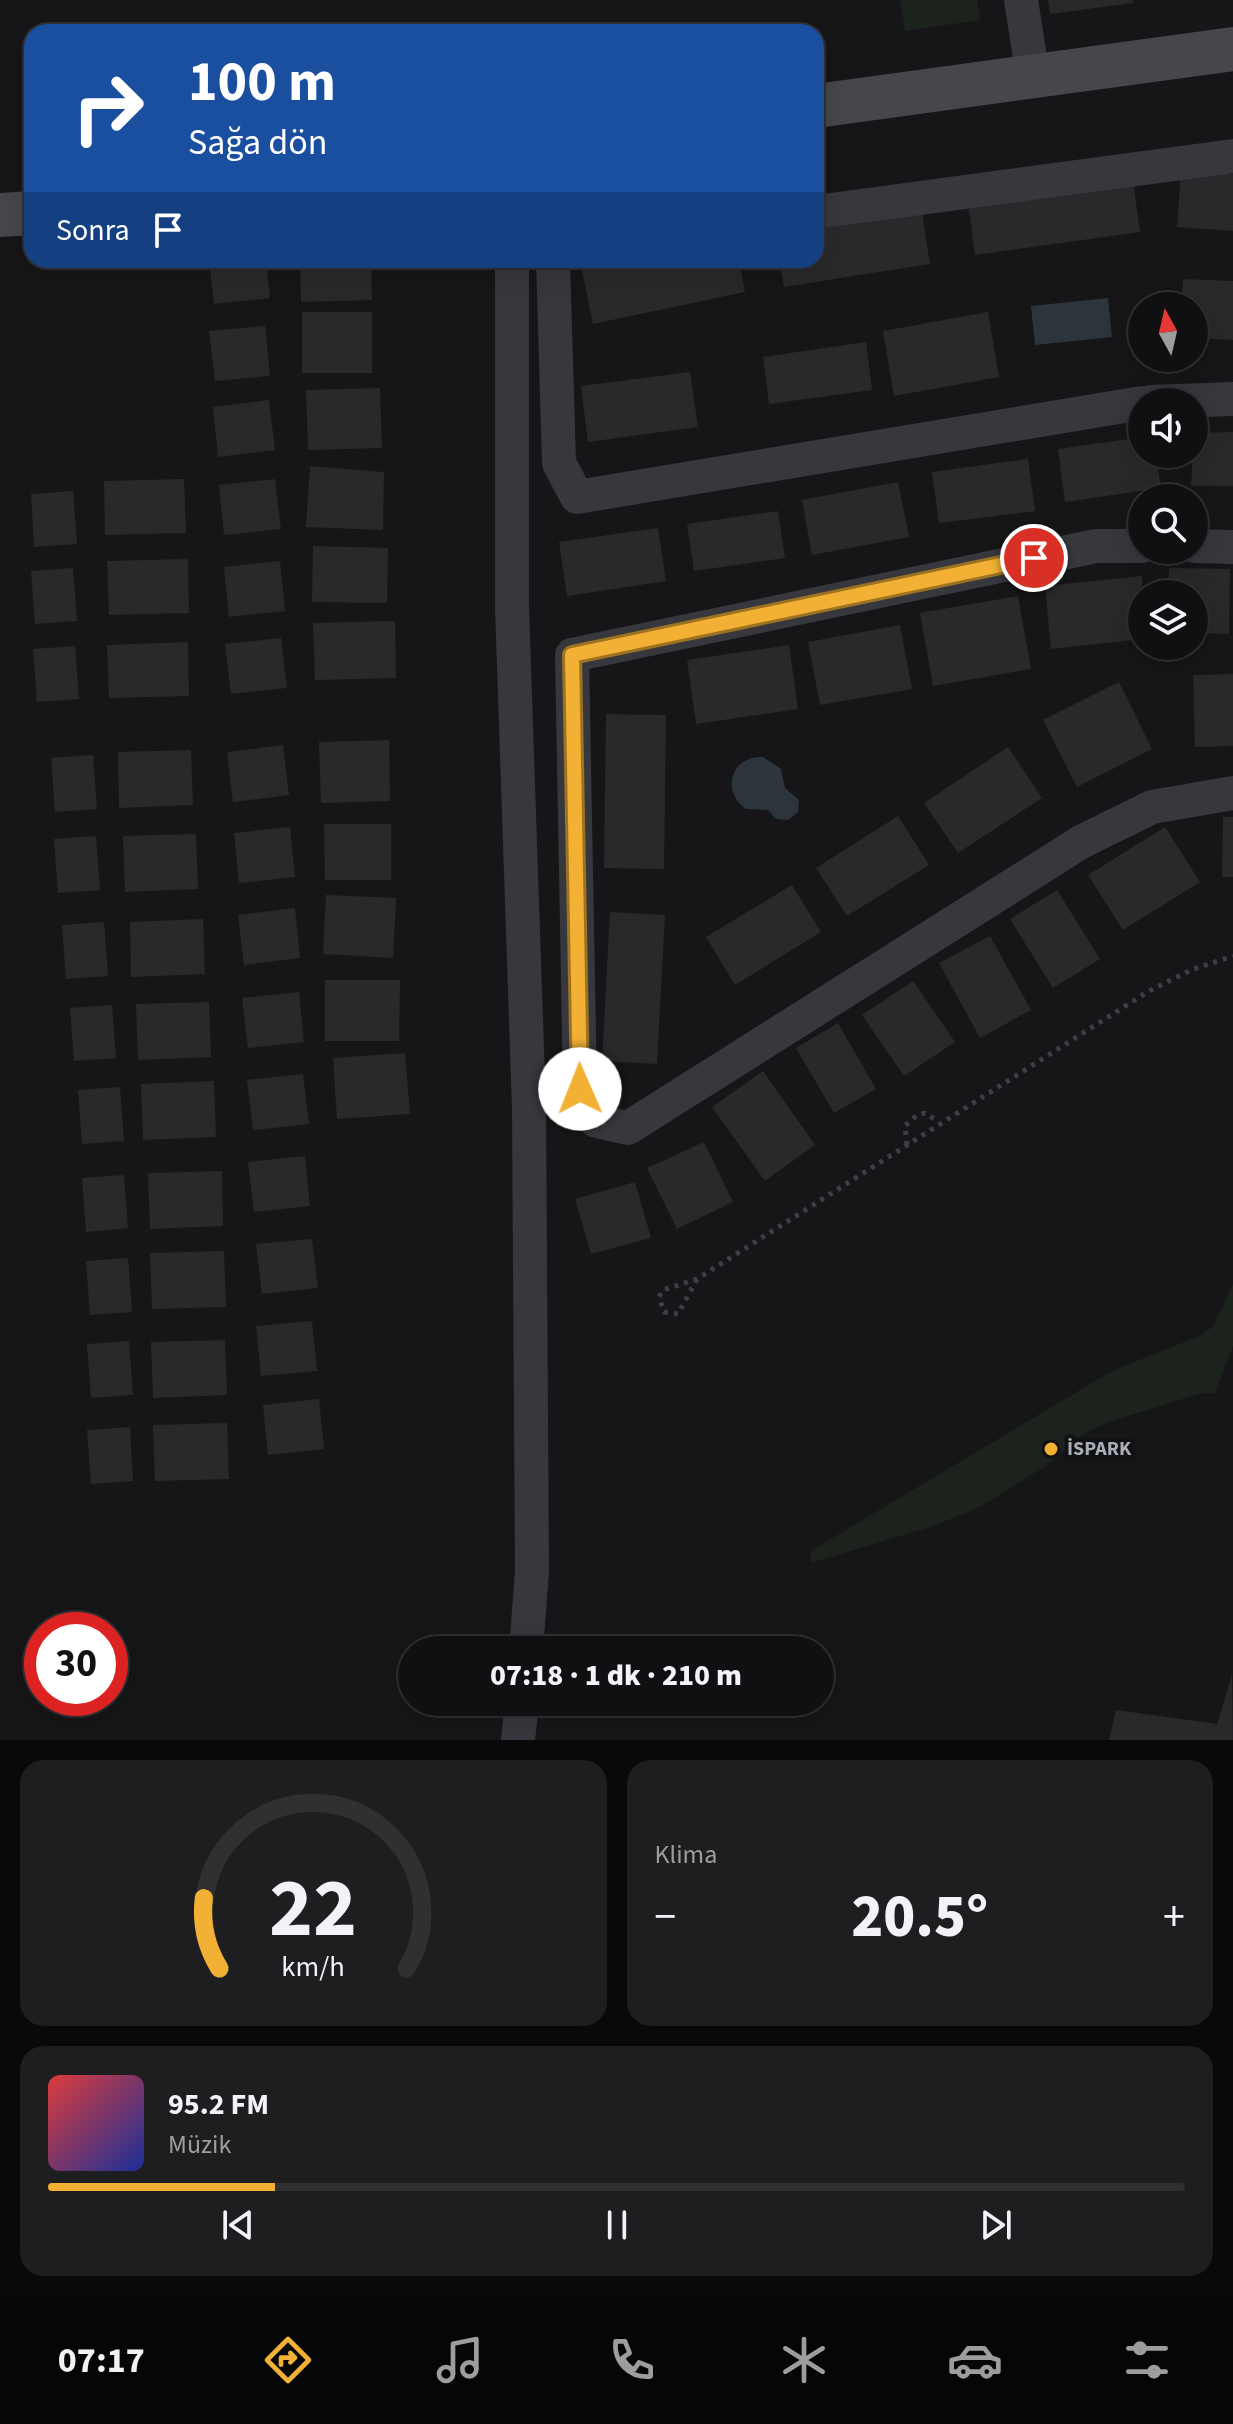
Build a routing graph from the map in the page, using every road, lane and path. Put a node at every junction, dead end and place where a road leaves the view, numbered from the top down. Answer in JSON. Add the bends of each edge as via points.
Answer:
{"nodes":[{"id":1,"x":1021,"y":0,"type":"edge"},
{"id":2,"x":1233,"y":49,"type":"edge"},
{"id":3,"x":1033,"y":77,"type":"junction"},
{"id":4,"x":824,"y":105,"type":"edge"},
{"id":5,"x":1233,"y":156,"type":"edge"},
{"id":6,"x":824,"y":211,"type":"edge"},
{"id":7,"x":24,"y":214,"type":"edge"},
{"id":8,"x":0,"y":215,"type":"edge"},
{"id":9,"x":512,"y":268,"type":"edge"},
{"id":10,"x":553,"y":268,"type":"edge"},
{"id":11,"x":1233,"y":399,"type":"edge"},
{"id":12,"x":1208,"y":400,"type":"edge"},
{"id":13,"x":1128,"y":405,"type":"edge"},
{"id":14,"x":1128,"y":546,"type":"edge"},
{"id":15,"x":1208,"y":546,"type":"edge"},
{"id":16,"x":1233,"y":547,"type":"edge"},
{"id":17,"x":1233,"y":793,"type":"edge"},
{"id":18,"x":1233,"y":956,"type":"edge"},
{"id":19,"x":939,"y":1122,"type":"junction"},
{"id":20,"x":907,"y":1145,"type":"junction"},
{"id":21,"x":697,"y":1279,"type":"junction"},
{"id":22,"x":527,"y":1636,"type":"edge"},
{"id":23,"x":521,"y":1716,"type":"edge"},
{"id":24,"x":518,"y":1740,"type":"edge"}],
"edges":[{"from":1,"to":3,"type":"street"},
{"from":2,"to":3,"type":"street"},
{"from":3,"to":4,"type":"street"},
{"from":5,"to":6,"type":"street"},
{"from":7,"to":8,"type":"street"},
{"from":9,"to":22,"type":"street","via":[[513,638],[529,1124],[532,1571]]},
{"from":10,"to":13,"type":"street","via":[[559,463],[577,497]]},
{"from":11,"to":12,"type":"street"},
{"from":14,"to":17,"type":"street","via":[[1096,546],[572,655],[580,1089],[596,1121],[628,1128],[1081,842],[1152,807]]},
{"from":15,"to":16,"type":"street"},
{"from":18,"to":19,"type":"path","via":[[1149,991]]},
{"from":19,"to":20,"type":"path"},
{"from":19,"to":20,"type":"path","via":[[925,1113],[917,1115],[905,1126]]},
{"from":20,"to":21,"type":"path"},
{"from":21,"to":21,"type":"path","via":[[663,1290],[659,1297],[664,1312],[678,1314]]},
{"from":23,"to":24,"type":"street"}]}
